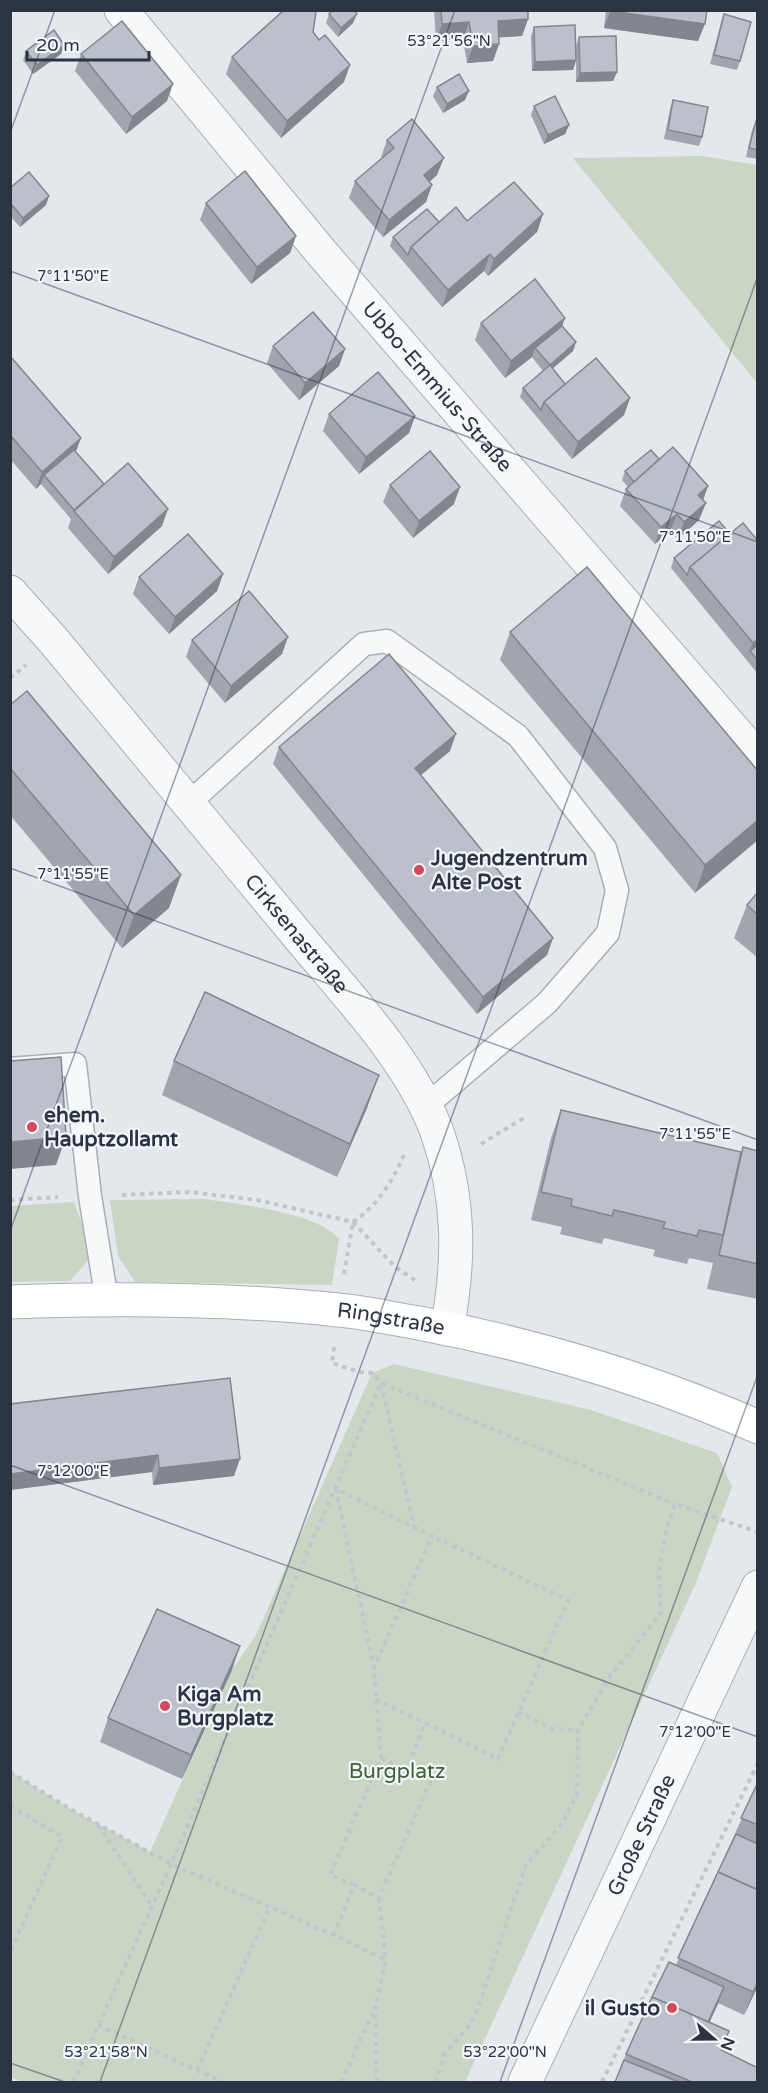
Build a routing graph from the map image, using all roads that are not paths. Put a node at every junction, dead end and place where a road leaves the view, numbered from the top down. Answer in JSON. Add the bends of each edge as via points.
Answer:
{"nodes":[{"id":1,"x":121,"y":10,"type":"edge"},
{"id":2,"x":10,"y":592,"type":"edge"},
{"id":3,"x":758,"y":758,"type":"edge"},
{"id":4,"x":188,"y":804,"type":"junction"},
{"id":5,"x":10,"y":1069,"type":"edge"},
{"id":6,"x":426,"y":1106,"type":"junction"},
{"id":7,"x":108,"y":1301,"type":"junction"},
{"id":8,"x":10,"y":1302,"type":"edge"},
{"id":9,"x":447,"y":1329,"type":"junction"},
{"id":10,"x":758,"y":1427,"type":"edge"},
{"id":11,"x":758,"y":1587,"type":"edge"},
{"id":12,"x":525,"y":2082,"type":"edge"}],
"edges":[{"from":1,"to":3,"type":"street","name":"Ubbo-Emmius-Straße","via":[[441,393]]},
{"from":2,"to":4,"type":"street","name":"Cirksenastraße"},
{"from":4,"to":6,"type":"street","name":"Cirksenastraße","via":[[345,994],[396,1059]]},
{"from":4,"to":6,"type":"lane","via":[[364,644],[387,641],[518,736],[605,848],[617,890],[608,933],[547,1003]]},
{"from":5,"to":7,"type":"lane","via":[[75,1064],[90,1196]]},
{"from":6,"to":9,"type":"street","name":"Cirksenastraße","via":[[444,1156],[455,1208],[457,1266]]},
{"from":7,"to":8,"type":"street","name":"Ringstraße"},
{"from":7,"to":9,"type":"street","name":"Ringstraße","via":[[339,1310]]},
{"from":9,"to":10,"type":"street","name":"Ringstraße","via":[[624,1374]]},
{"from":11,"to":12,"type":"street","name":"Große Straße"}]}
